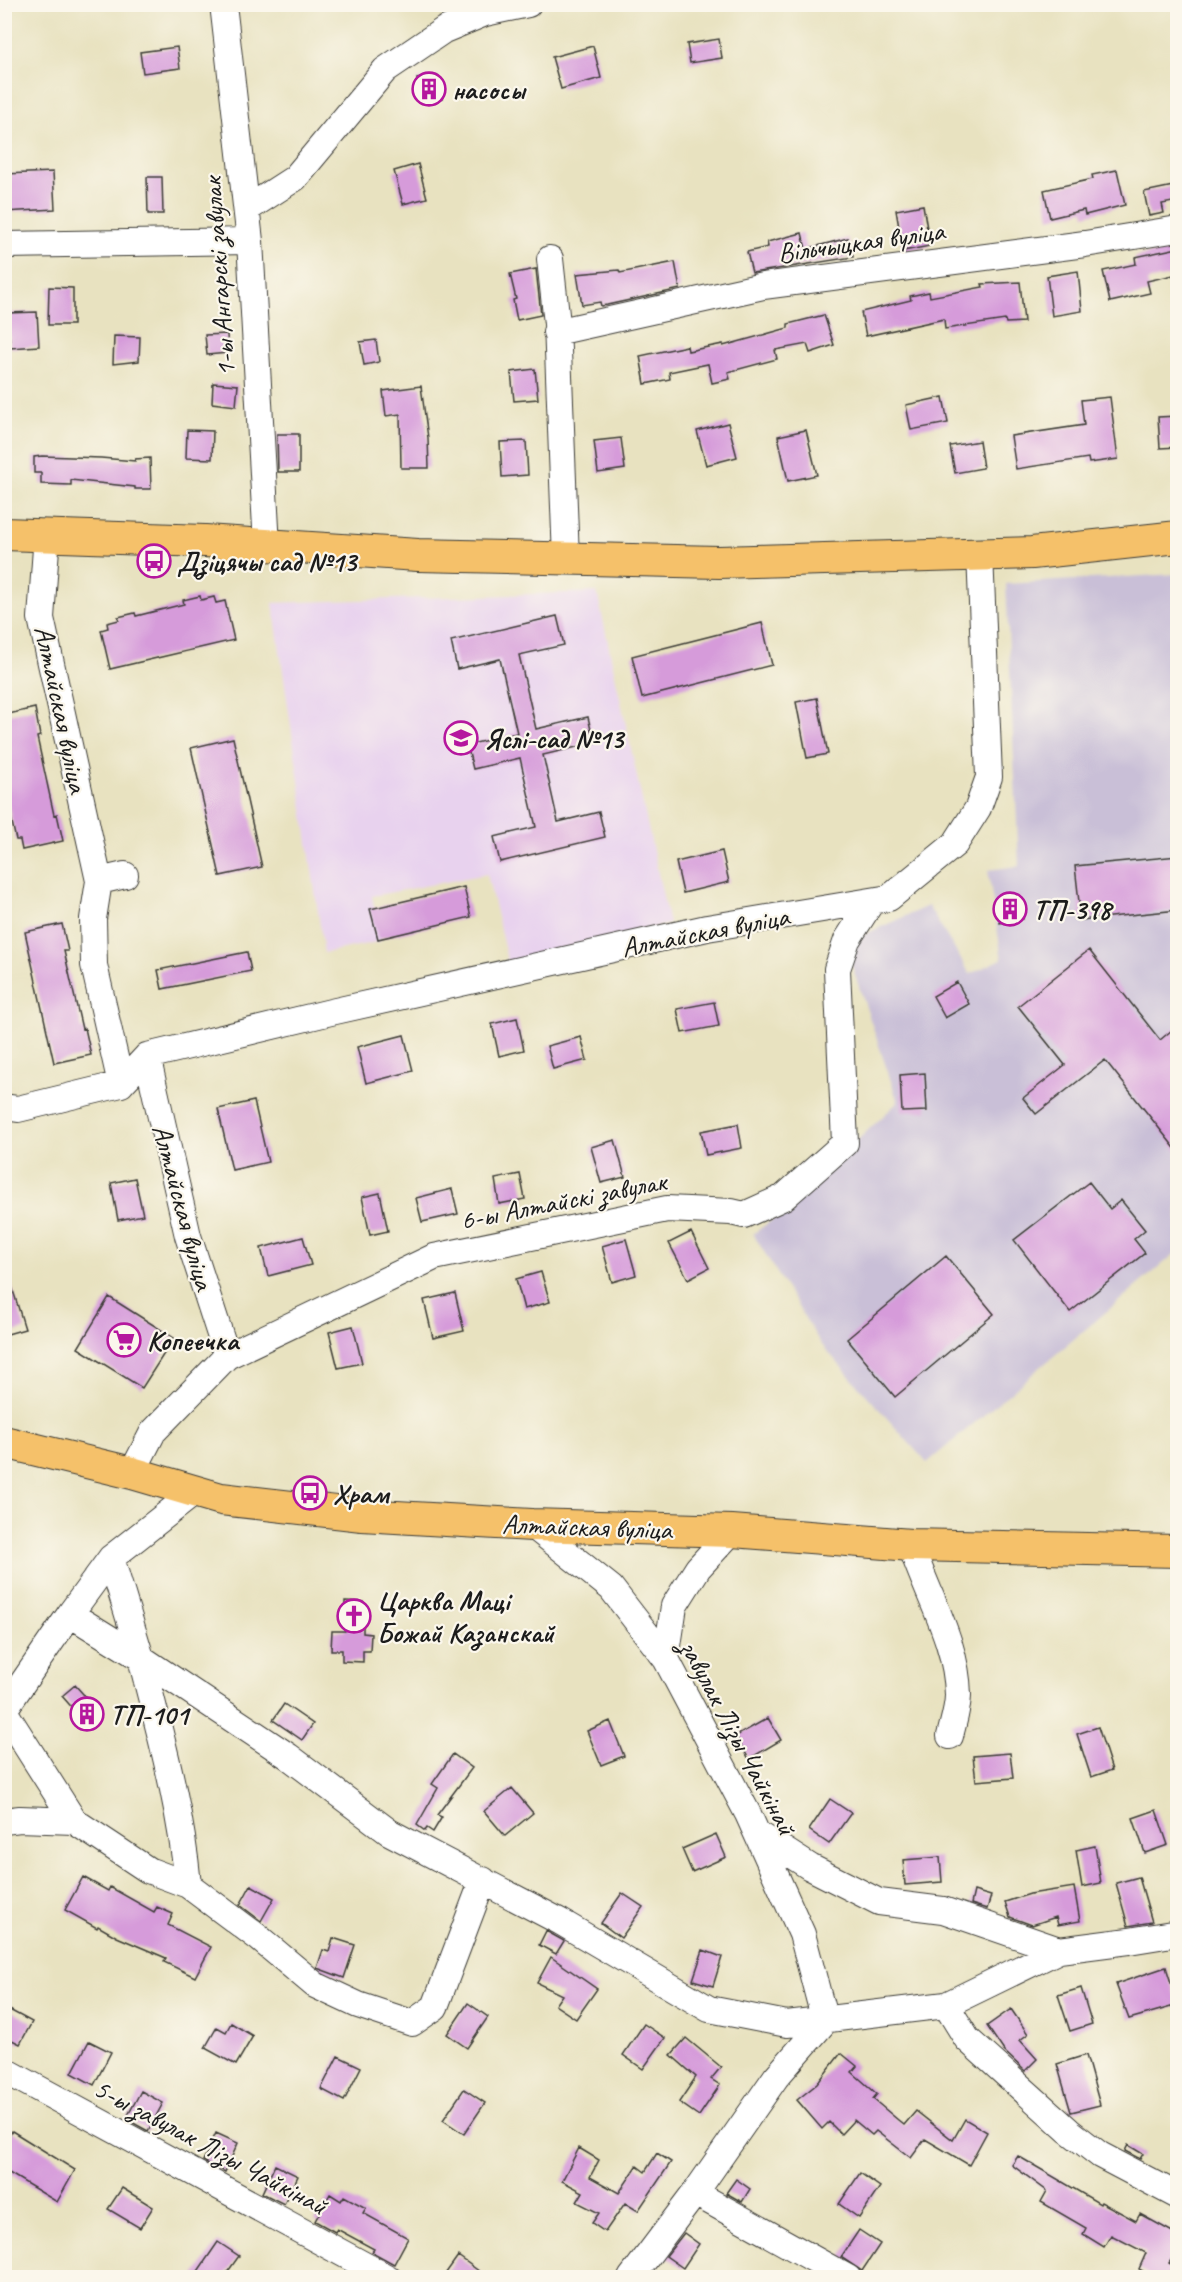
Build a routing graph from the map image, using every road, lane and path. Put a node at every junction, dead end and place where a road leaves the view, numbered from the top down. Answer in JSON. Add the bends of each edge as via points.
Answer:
{"nodes":[{"id":1,"x":223,"y":4,"type":"edge"},
{"id":2,"x":528,"y":4,"type":"edge"},
{"id":3,"x":488,"y":9,"type":"edge"},
{"id":4,"x":247,"y":209,"type":"junction"},
{"id":5,"x":1178,"y":229,"type":"edge"},
{"id":6,"x":250,"y":241,"type":"junction"},
{"id":7,"x":4,"y":244,"type":"edge"},
{"id":8,"x":550,"y":259,"type":"dead end"},
{"id":9,"x":556,"y":332,"type":"junction"},
{"id":10,"x":4,"y":534,"type":"edge"},
{"id":11,"x":46,"y":534,"type":"junction"},
{"id":12,"x":1178,"y":537,"type":"edge"},
{"id":13,"x":267,"y":546,"type":"junction"},
{"id":14,"x":980,"y":553,"type":"junction"},
{"id":15,"x":566,"y":559,"type":"junction"},
{"id":16,"x":125,"y":876,"type":"dead end"},
{"id":17,"x":99,"y":881,"type":"junction"},
{"id":18,"x":872,"y":901,"type":"junction"},
{"id":19,"x":147,"y":1056,"type":"junction"},
{"id":20,"x":121,"y":1084,"type":"junction"},
{"id":21,"x":4,"y":1107,"type":"edge"},
{"id":22,"x":227,"y":1356,"type":"junction"},
{"id":23,"x":4,"y":1442,"type":"edge"},
{"id":24,"x":132,"y":1473,"type":"junction"},
{"id":25,"x":195,"y":1492,"type":"junction"},
{"id":26,"x":532,"y":1525,"type":"junction"},
{"id":27,"x":732,"y":1531,"type":"junction"},
{"id":28,"x":911,"y":1545,"type":"junction"},
{"id":29,"x":1178,"y":1551,"type":"edge"},
{"id":30,"x":111,"y":1558,"type":"junction"},
{"id":31,"x":70,"y":1614,"type":"junction"},
{"id":32,"x":141,"y":1658,"type":"junction"},
{"id":33,"x":666,"y":1659,"type":"junction"},
{"id":34,"x":4,"y":1711,"type":"edge"},
{"id":35,"x":950,"y":1736,"type":"dead end"},
{"id":36,"x":4,"y":1821,"type":"edge"},
{"id":37,"x":74,"y":1821,"type":"junction"},
{"id":38,"x":757,"y":1833,"type":"junction"},
{"id":39,"x":483,"y":1880,"type":"junction"},
{"id":40,"x":188,"y":1885,"type":"junction"},
{"id":41,"x":1178,"y":1933,"type":"edge"},
{"id":42,"x":1059,"y":1950,"type":"junction"},
{"id":43,"x":946,"y":2005,"type":"junction"},
{"id":44,"x":825,"y":2021,"type":"junction"},
{"id":45,"x":4,"y":2070,"type":"edge"},
{"id":46,"x":695,"y":2193,"type":"junction"},
{"id":47,"x":1178,"y":2196,"type":"edge"},
{"id":48,"x":388,"y":2277,"type":"edge"},
{"id":49,"x":631,"y":2277,"type":"edge"},
{"id":50,"x":848,"y":2277,"type":"edge"}],
"edges":[{"from":1,"to":4,"type":"street","name":"1-ы Ангарскі завулак"},
{"from":2,"to":3,"type":"street"},
{"from":3,"to":4,"type":"street","via":[[444,30],[385,70],[295,178]]},
{"from":4,"to":6,"type":"street","name":"1-ы Ангарскі завулак"},
{"from":5,"to":9,"type":"street","name":"Вільчыцкая вуліца","via":[[763,286]]},
{"from":6,"to":7,"type":"street"},
{"from":6,"to":13,"type":"street","name":"1-ы Ангарскі завулак"},
{"from":8,"to":9,"type":"street"},
{"from":9,"to":15,"type":"street"},
{"from":10,"to":11,"type":"main road"},
{"from":11,"to":13,"type":"main road"},
{"from":11,"to":17,"type":"street","name":"Алтайская вуліца","via":[[42,618]]},
{"from":12,"to":14,"type":"main road","via":[[1032,553]]},
{"from":13,"to":15,"type":"main road"},
{"from":14,"to":15,"type":"main road","via":[[719,562]]},
{"from":14,"to":18,"type":"street","name":"Алтайская вуліца","via":[[989,777],[978,808],[956,844],[890,898]]},
{"from":16,"to":17,"type":"street"},
{"from":17,"to":20,"type":"street","name":"Алтайская вуліца","via":[[93,919],[94,965]]},
{"from":18,"to":19,"type":"street","name":"Алтайская вуліца","via":[[707,928]]},
{"from":18,"to":22,"type":"street","name":"6-ы Алтайскі завулак","via":[[847,940],[837,969],[845,1143],[784,1197],[744,1215],[667,1209],[434,1257]]},
{"from":19,"to":20,"type":"street"},
{"from":19,"to":22,"type":"street","name":"Алтайская вуліца","via":[[188,1236]]},
{"from":20,"to":21,"type":"street","via":[[18,1109]]},
{"from":22,"to":24,"type":"street","name":"6-ы Алтайскі завулак","via":[[153,1432]]},
{"from":23,"to":24,"type":"main road","name":"Алтайская вуліца"},
{"from":24,"to":25,"type":"main road","name":"Алтайская вуліца"},
{"from":25,"to":26,"type":"main road","name":"Алтайская вуліца","via":[[221,1499],[362,1515]]},
{"from":25,"to":30,"type":"street"},
{"from":26,"to":27,"type":"main road","name":"Алтайская вуліца"},
{"from":26,"to":33,"type":"street","name":"завулак Лізы Чайкінай","via":[[611,1588]]},
{"from":27,"to":28,"type":"main road","name":"Алтайская вуліца"},
{"from":27,"to":33,"type":"street","via":[[698,1568],[674,1606]]},
{"from":28,"to":29,"type":"main road","name":"Алтайская вуліца"},
{"from":28,"to":35,"type":"street","via":[[955,1666],[958,1697]]},
{"from":30,"to":31,"type":"street"},
{"from":30,"to":32,"type":"street"},
{"from":31,"to":32,"type":"street"},
{"from":31,"to":34,"type":"street"},
{"from":32,"to":39,"type":"street","via":[[288,1756],[389,1832]]},
{"from":32,"to":40,"type":"street","via":[[184,1841]]},
{"from":33,"to":38,"type":"street","name":"завулак Лізы Чайкінай"},
{"from":34,"to":37,"type":"street"},
{"from":36,"to":37,"type":"street"},
{"from":37,"to":40,"type":"street","via":[[148,1870]]},
{"from":38,"to":42,"type":"street","via":[[810,1867],[879,1902],[943,1910]]},
{"from":38,"to":44,"type":"street","name":"завулак Лізы Чайкінай","via":[[802,1934]]},
{"from":39,"to":40,"type":"street","via":[[435,2007],[412,2023],[315,1985]]},
{"from":39,"to":44,"type":"street","via":[[709,2008],[787,2024]]},
{"from":41,"to":42,"type":"street"},
{"from":42,"to":43,"type":"street"},
{"from":43,"to":44,"type":"street"},
{"from":43,"to":47,"type":"street","via":[[967,2039],[1069,2131],[1100,2155]]},
{"from":44,"to":46,"type":"street","via":[[776,2077]]},
{"from":45,"to":48,"type":"street","name":"5-ы завулак Лізы Чайкінай"},
{"from":46,"to":49,"type":"street"},
{"from":46,"to":50,"type":"street"}]}
